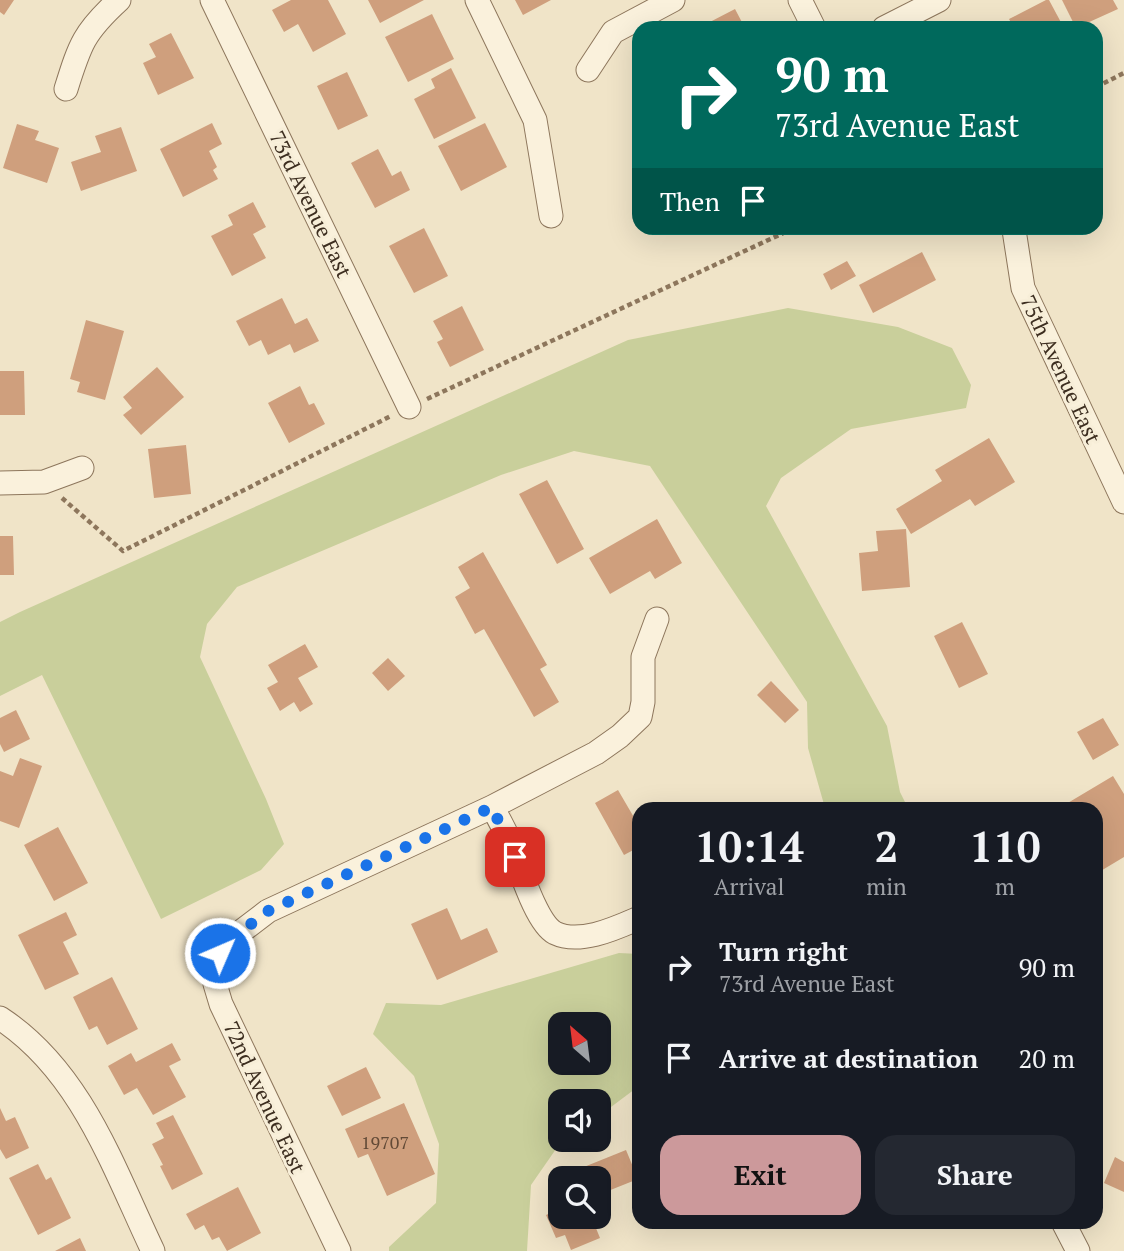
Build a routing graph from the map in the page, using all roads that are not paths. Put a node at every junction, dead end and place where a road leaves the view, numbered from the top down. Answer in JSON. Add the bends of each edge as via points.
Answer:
{"nodes":[{"id":1,"x":119,"y":0,"type":"edge"},
{"id":2,"x":212,"y":0,"type":"edge"},
{"id":3,"x":477,"y":0,"type":"edge"},
{"id":4,"x":673,"y":0,"type":"edge"},
{"id":5,"x":800,"y":0,"type":"edge"},
{"id":6,"x":939,"y":0,"type":"edge"},
{"id":7,"x":634,"y":21,"type":"edge"},
{"id":8,"x":810,"y":21,"type":"edge"},
{"id":9,"x":898,"y":21,"type":"edge"},
{"id":10,"x":632,"y":22,"type":"edge"},
{"id":11,"x":588,"y":70,"type":"dead end"},
{"id":12,"x":66,"y":89,"type":"dead end"},
{"id":13,"x":551,"y":216,"type":"dead end"},
{"id":14,"x":1015,"y":235,"type":"edge"},
{"id":15,"x":409,"y":407,"type":"dead end"},
{"id":16,"x":82,"y":468,"type":"dead end"},
{"id":17,"x":0,"y":482,"type":"edge"},
{"id":18,"x":1124,"y":502,"type":"edge"},
{"id":19,"x":657,"y":619,"type":"dead end"},
{"id":20,"x":492,"y":807,"type":"junction"},
{"id":21,"x":632,"y":921,"type":"edge"},
{"id":22,"x":0,"y":1018,"type":"edge"},
{"id":23,"x":1067,"y":1229,"type":"edge"},
{"id":24,"x":153,"y":1251,"type":"edge"},
{"id":25,"x":339,"y":1251,"type":"edge"},
{"id":26,"x":1078,"y":1251,"type":"edge"}],
"edges":[{"from":1,"to":12,"type":"street","via":[[95,22],[79,46]]},
{"from":2,"to":15,"type":"street","name":"73rd Avenue East"},
{"from":3,"to":13,"type":"street","via":[[535,120]]},
{"from":4,"to":7,"type":"street"},
{"from":5,"to":8,"type":"street"},
{"from":6,"to":9,"type":"street"},
{"from":10,"to":11,"type":"street","via":[[613,32]]},
{"from":14,"to":18,"type":"street","name":"75th Avenue East","via":[[1023,288]]},
{"from":16,"to":17,"type":"street","via":[[44,482]]},
{"from":19,"to":20,"type":"street","via":[[643,657],[640,717],[596,753]]},
{"from":20,"to":21,"type":"street","via":[[544,922],[554,932],[576,936]]},
{"from":20,"to":25,"type":"street","name":"72nd Avenue East","via":[[268,911],[230,940],[215,967],[221,1004]]},
{"from":22,"to":24,"type":"street","via":[[64,1076],[86,1111]]},
{"from":23,"to":26,"type":"street"}]}
